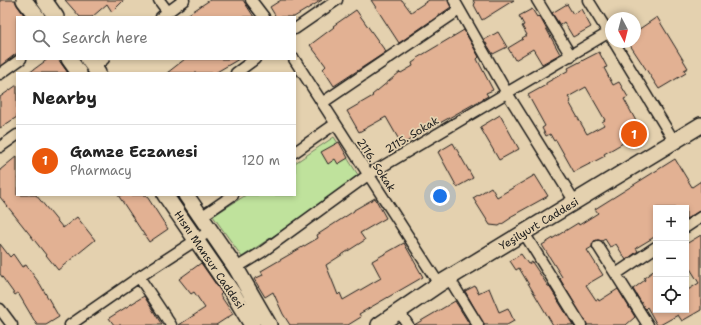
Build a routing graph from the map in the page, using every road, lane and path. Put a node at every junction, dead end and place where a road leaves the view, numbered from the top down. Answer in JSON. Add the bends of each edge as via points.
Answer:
{"nodes":[{"id":1,"x":24,"y":0,"type":"edge"},
{"id":2,"x":44,"y":0,"type":"edge"},
{"id":3,"x":159,"y":0,"type":"edge"},
{"id":4,"x":184,"y":0,"type":"edge"},
{"id":5,"x":251,"y":0,"type":"edge"},
{"id":6,"x":337,"y":0,"type":"edge"},
{"id":7,"x":454,"y":0,"type":"edge"},
{"id":8,"x":537,"y":0,"type":"edge"},
{"id":9,"x":588,"y":0,"type":"edge"},
{"id":10,"x":459,"y":10,"type":"junction"},
{"id":11,"x":164,"y":14,"type":"edge"},
{"id":12,"x":36,"y":16,"type":"edge"},
{"id":13,"x":55,"y":16,"type":"edge"},
{"id":14,"x":263,"y":16,"type":"edge"},
{"id":15,"x":605,"y":27,"type":"edge"},
{"id":16,"x":296,"y":28,"type":"edge"},
{"id":17,"x":605,"y":38,"type":"edge"},
{"id":18,"x":618,"y":48,"type":"edge"},
{"id":19,"x":570,"y":56,"type":"junction"},
{"id":20,"x":20,"y":60,"type":"edge"},
{"id":21,"x":70,"y":60,"type":"edge"},
{"id":22,"x":254,"y":60,"type":"edge"},
{"id":23,"x":295,"y":60,"type":"edge"},
{"id":24,"x":78,"y":72,"type":"edge"},
{"id":25,"x":237,"y":72,"type":"edge"},
{"id":26,"x":0,"y":74,"type":"edge"},
{"id":27,"x":507,"y":93,"type":"junction"},
{"id":28,"x":322,"y":103,"type":"junction"},
{"id":29,"x":335,"y":124,"type":"junction"},
{"id":30,"x":701,"y":125,"type":"edge"},
{"id":31,"x":16,"y":136,"type":"edge"},
{"id":32,"x":674,"y":141,"type":"junction"},
{"id":33,"x":0,"y":147,"type":"edge"},
{"id":34,"x":296,"y":151,"type":"edge"},
{"id":35,"x":368,"y":175,"type":"junction"},
{"id":36,"x":166,"y":196,"type":"edge"},
{"id":37,"x":187,"y":196,"type":"edge"},
{"id":38,"x":231,"y":196,"type":"edge"},
{"id":39,"x":575,"y":202,"type":"junction"},
{"id":40,"x":201,"y":217,"type":"junction"},
{"id":41,"x":701,"y":217,"type":"edge"},
{"id":42,"x":689,"y":225,"type":"edge"},
{"id":43,"x":210,"y":231,"type":"junction"},
{"id":44,"x":524,"y":233,"type":"junction"},
{"id":45,"x":196,"y":240,"type":"junction"},
{"id":46,"x":598,"y":246,"type":"dead end"},
{"id":47,"x":653,"y":249,"type":"edge"},
{"id":48,"x":236,"y":268,"type":"junction"},
{"id":49,"x":616,"y":274,"type":"junction"},
{"id":50,"x":139,"y":277,"type":"junction"},
{"id":51,"x":444,"y":281,"type":"junction"},
{"id":52,"x":0,"y":309,"type":"edge"},
{"id":53,"x":399,"y":311,"type":"junction"},
{"id":54,"x":12,"y":325,"type":"edge"},
{"id":55,"x":70,"y":325,"type":"edge"},
{"id":56,"x":170,"y":325,"type":"edge"},
{"id":57,"x":252,"y":325,"type":"edge"},
{"id":58,"x":269,"y":325,"type":"edge"},
{"id":59,"x":379,"y":325,"type":"edge"},
{"id":60,"x":408,"y":325,"type":"edge"},
{"id":61,"x":478,"y":325,"type":"edge"},
{"id":62,"x":581,"y":325,"type":"edge"},
{"id":63,"x":648,"y":325,"type":"edge"}],
"edges":[{"from":1,"to":12,"type":"main road"},
{"from":2,"to":13,"type":"main road"},
{"from":3,"to":11,"type":"street"},
{"from":4,"to":11,"type":"street"},
{"from":5,"to":14,"type":"street"},
{"from":6,"to":16,"type":"street"},
{"from":7,"to":10,"type":"street"},
{"from":8,"to":19,"type":"street"},
{"from":9,"to":15,"type":"street"},
{"from":10,"to":27,"type":"street"},
{"from":10,"to":28,"type":"street"},
{"from":17,"to":19,"type":"street","name":"2115. Sokak"},
{"from":18,"to":32,"type":"street"},
{"from":19,"to":27,"type":"street","name":"2115. Sokak"},
{"from":20,"to":26,"type":"street"},
{"from":21,"to":24,"type":"main road"},
{"from":22,"to":25,"type":"street"},
{"from":23,"to":28,"type":"street","name":"2116. Sokak"},
{"from":27,"to":35,"type":"street","name":"2115. Sokak"},
{"from":27,"to":39,"type":"street"},
{"from":28,"to":29,"type":"street","name":"2116. Sokak"},
{"from":29,"to":34,"type":"street"},
{"from":29,"to":35,"type":"street","name":"2116. Sokak"},
{"from":30,"to":32,"type":"main road","name":"Yeşilyurt Caddesi"},
{"from":31,"to":33,"type":"street"},
{"from":32,"to":39,"type":"main road","name":"Yeşilyurt Caddesi"},
{"from":35,"to":48,"type":"street","name":"2115. Sokak"},
{"from":35,"to":51,"type":"street","name":"2116. Sokak"},
{"from":36,"to":45,"type":"main road","name":"Hısnı Mansur Caddesi"},
{"from":37,"to":40,"type":"main road"},
{"from":38,"to":40,"type":"street"},
{"from":39,"to":44,"type":"main road","name":"Yeşilyurt Caddesi"},
{"from":40,"to":43,"type":"main road"},
{"from":41,"to":42,"type":"street"},
{"from":43,"to":45,"type":"street"},
{"from":43,"to":48,"type":"main road"},
{"from":44,"to":51,"type":"main road","name":"Yeşilyurt Caddesi"},
{"from":44,"to":62,"type":"street"},
{"from":45,"to":50,"type":"street"},
{"from":45,"to":57,"type":"main road","name":"Hısnı Mansur Caddesi"},
{"from":46,"to":49,"type":"street"},
{"from":47,"to":49,"type":"street"},
{"from":48,"to":58,"type":"main road"},
{"from":49,"to":63,"type":"street"},
{"from":50,"to":55,"type":"street"},
{"from":50,"to":56,"type":"street"},
{"from":51,"to":53,"type":"main road","name":"Yeşilyurt Caddesi"},
{"from":51,"to":61,"type":"street","name":"2116. Sokak"},
{"from":52,"to":54,"type":"street"},
{"from":53,"to":59,"type":"main road","name":"Yeşilyurt Caddesi"},
{"from":53,"to":60,"type":"street"}]}
